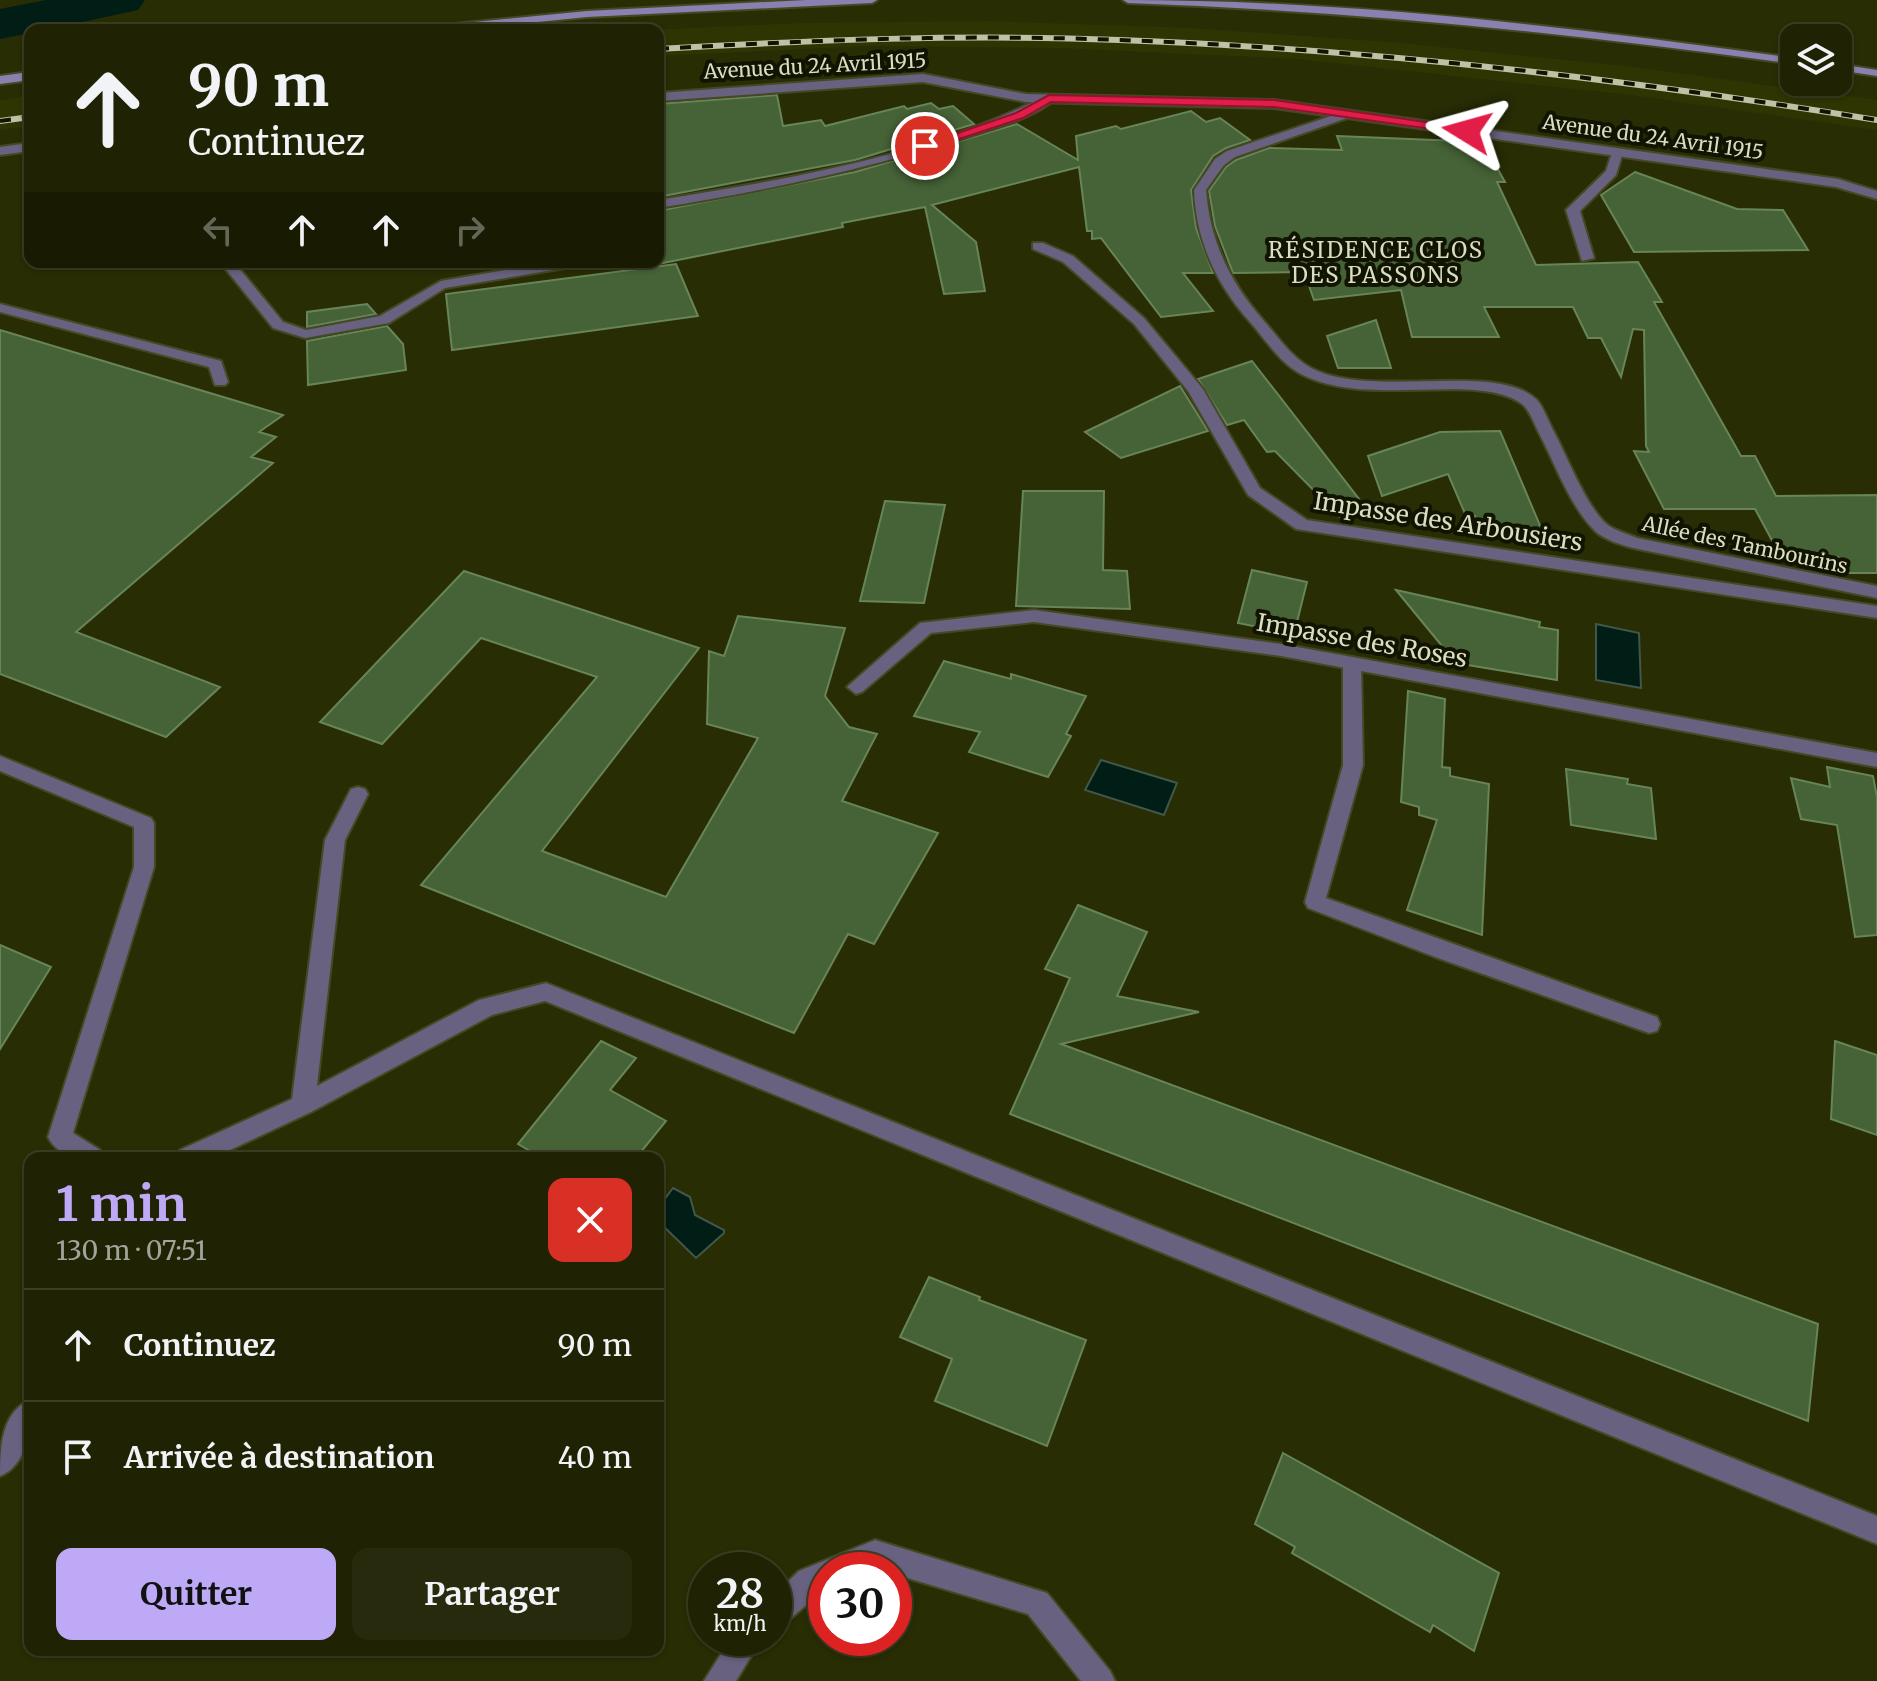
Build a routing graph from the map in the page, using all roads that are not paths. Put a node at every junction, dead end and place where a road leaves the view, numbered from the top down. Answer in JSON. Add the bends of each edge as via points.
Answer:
{"nodes":[{"id":1,"x":872,"y":0,"type":"edge"},
{"id":2,"x":1128,"y":0,"type":"edge"},
{"id":3,"x":484,"y":24,"type":"edge"},
{"id":4,"x":1780,"y":59,"type":"edge"},
{"id":5,"x":1852,"y":69,"type":"edge"},
{"id":6,"x":1877,"y":73,"type":"edge"},
{"id":7,"x":24,"y":77,"type":"edge"},
{"id":8,"x":0,"y":80,"type":"edge"},
{"id":9,"x":664,"y":97,"type":"edge"},
{"id":10,"x":1049,"y":99,"type":"junction"},
{"id":11,"x":1346,"y":114,"type":"junction"},
{"id":12,"x":24,"y":148,"type":"edge"},
{"id":13,"x":0,"y":151,"type":"edge"},
{"id":14,"x":1617,"y":152,"type":"junction"},
{"id":15,"x":1877,"y":195,"type":"edge"},
{"id":16,"x":664,"y":203,"type":"edge"},
{"id":17,"x":1038,"y":246,"type":"dead end"},
{"id":18,"x":1587,"y":258,"type":"dead end"},
{"id":19,"x":232,"y":268,"type":"edge"},
{"id":20,"x":542,"y":268,"type":"edge"},
{"id":21,"x":0,"y":308,"type":"edge"},
{"id":22,"x":220,"y":382,"type":"dead end"},
{"id":23,"x":1877,"y":592,"type":"edge"},
{"id":24,"x":1877,"y":612,"type":"edge"},
{"id":25,"x":1352,"y":663,"type":"junction"},
{"id":26,"x":856,"y":687,"type":"dead end"},
{"id":27,"x":1877,"y":760,"type":"edge"},
{"id":28,"x":0,"y":763,"type":"edge"},
{"id":29,"x":358,"y":794,"type":"dead end"},
{"id":30,"x":1649,"y":1024,"type":"dead end"},
{"id":31,"x":303,"y":1105,"type":"junction"},
{"id":32,"x":83,"y":1152,"type":"edge"},
{"id":33,"x":201,"y":1152,"type":"edge"},
{"id":34,"x":24,"y":1423,"type":"edge"},
{"id":35,"x":0,"y":1463,"type":"edge"},
{"id":36,"x":1877,"y":1530,"type":"edge"},
{"id":37,"x":912,"y":1565,"type":"edge"},
{"id":38,"x":808,"y":1582,"type":"edge"},
{"id":39,"x":792,"y":1597,"type":"edge"},
{"id":40,"x":736,"y":1656,"type":"edge"},
{"id":41,"x":719,"y":1681,"type":"edge"},
{"id":42,"x":1100,"y":1681,"type":"edge"}],
"edges":[{"from":1,"to":3,"type":"main road"},
{"from":2,"to":4,"type":"main road","via":[[1425,16]]},
{"from":5,"to":6,"type":"main road"},
{"from":7,"to":8,"type":"main road"},
{"from":9,"to":10,"type":"street","name":"Avenue du 24 Avril 1915","via":[[923,78],[1002,96]]},
{"from":10,"to":11,"type":"street","name":"Avenue du 24 Avril 1915","via":[[1274,104]]},
{"from":10,"to":16,"type":"street","via":[[1020,116],[880,159]]},
{"from":11,"to":14,"type":"street","name":"Avenue du 24 Avril 1915"},
{"from":11,"to":23,"type":"street","name":"Allée des Tambourins","via":[[1231,154],[1200,190],[1205,226],[1222,276],[1291,358],[1330,381],[1357,387],[1496,388],[1524,396],[1574,491],[1602,529],[1633,543]]},
{"from":12,"to":13,"type":"street"},
{"from":14,"to":15,"type":"street","name":"Avenue du 24 Avril 1915","via":[[1838,183]]},
{"from":14,"to":18,"type":"street","via":[[1612,172],[1573,210]]},
{"from":17,"to":24,"type":"street","name":"Impasse des Arbousiers","via":[[1068,259],[1139,321],[1195,389],[1254,491],[1302,525]]},
{"from":19,"to":20,"type":"street","via":[[278,325],[305,334],[384,320],[441,285]]},
{"from":21,"to":22,"type":"street","via":[[216,364]]},
{"from":25,"to":26,"type":"street","name":"Impasse des Roses","via":[[1034,616],[926,627]]},
{"from":25,"to":27,"type":"street","name":"Impasse des Roses"},
{"from":25,"to":30,"type":"street","via":[[1353,765],[1315,902]]},
{"from":28,"to":32,"type":"street","via":[[144,823],[144,867],[60,1137]]},
{"from":29,"to":31,"type":"street","via":[[335,840]]},
{"from":31,"to":33,"type":"street"},
{"from":31,"to":36,"type":"street","via":[[487,1007],[546,992]]},
{"from":34,"to":35,"type":"street"},
{"from":37,"to":42,"type":"street","via":[[1037,1603]]},
{"from":38,"to":39,"type":"street"},
{"from":40,"to":41,"type":"street"}]}
